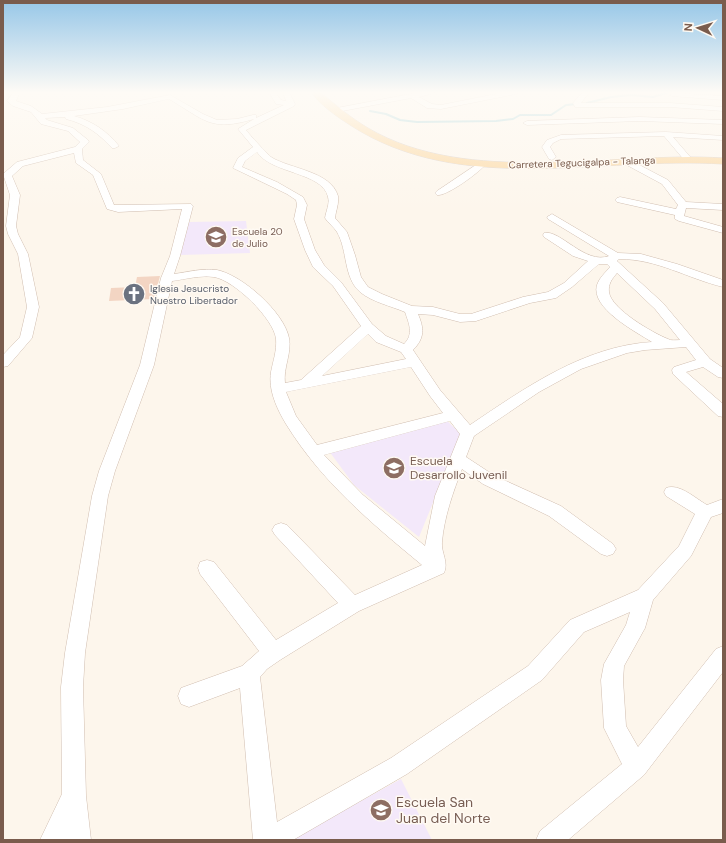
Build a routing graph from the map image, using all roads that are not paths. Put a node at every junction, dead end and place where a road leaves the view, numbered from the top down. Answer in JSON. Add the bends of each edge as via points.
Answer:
{"nodes":[{"id":1,"x":75,"y":131,"type":"edge"},
{"id":2,"x":100,"y":131,"type":"edge"},
{"id":3,"x":243,"y":131,"type":"edge"},
{"id":4,"x":366,"y":131,"type":"edge"},
{"id":5,"x":666,"y":134,"type":"junction"},
{"id":6,"x":723,"y":138,"type":"edge"},
{"id":7,"x":115,"y":146,"type":"dead end"},
{"id":8,"x":258,"y":147,"type":"junction"},
{"id":9,"x":78,"y":149,"type":"junction"},
{"id":10,"x":552,"y":157,"type":"dead end"},
{"id":11,"x":688,"y":159,"type":"junction"},
{"id":12,"x":626,"y":161,"type":"junction"},
{"id":13,"x":722,"y":162,"type":"edge"},
{"id":14,"x":482,"y":164,"type":"junction"},
{"id":15,"x":440,"y":193,"type":"dead end"},
{"id":16,"x":620,"y":200,"type":"dead end"},
{"id":17,"x":723,"y":208,"type":"edge"},
{"id":18,"x":681,"y":209,"type":"junction"},
{"id":19,"x":552,"y":217,"type":"dead end"},
{"id":20,"x":723,"y":230,"type":"edge"},
{"id":21,"x":548,"y":235,"type":"dead end"},
{"id":22,"x":596,"y":260,"type":"junction"},
{"id":23,"x":614,"y":261,"type":"junction"},
{"id":24,"x":167,"y":278,"type":"junction"},
{"id":25,"x":723,"y":284,"type":"edge"},
{"id":26,"x":410,"y":310,"type":"junction"},
{"id":27,"x":368,"y":327,"type":"junction"},
{"id":28,"x":688,"y":343,"type":"junction"},
{"id":29,"x":668,"y":345,"type":"junction"},
{"id":30,"x":406,"y":349,"type":"junction"},
{"id":31,"x":413,"y":362,"type":"junction"},
{"id":32,"x":705,"y":362,"type":"junction"},
{"id":33,"x":3,"y":363,"type":"edge"},
{"id":34,"x":723,"y":374,"type":"edge"},
{"id":35,"x":305,"y":385,"type":"junction"},
{"id":36,"x":279,"y":389,"type":"junction"},
{"id":37,"x":723,"y":412,"type":"edge"},
{"id":38,"x":453,"y":415,"type":"junction"},
{"id":39,"x":468,"y":433,"type":"junction"},
{"id":40,"x":313,"y":452,"type":"junction"},
{"id":41,"x":458,"y":459,"type":"junction"},
{"id":42,"x":672,"y":492,"type":"dead end"},
{"id":43,"x":714,"y":509,"type":"edge"},
{"id":44,"x":281,"y":530,"type":"dead end"},
{"id":45,"x":607,"y":549,"type":"dead end"},
{"id":46,"x":437,"y":567,"type":"junction"},
{"id":47,"x":207,"y":568,"type":"dead end"},
{"id":48,"x":645,"y":596,"type":"junction"},
{"id":49,"x":352,"y":605,"type":"junction"},
{"id":50,"x":272,"y":653,"type":"junction"},
{"id":51,"x":723,"y":656,"type":"edge"},
{"id":52,"x":249,"y":674,"type":"junction"},
{"id":53,"x":189,"y":696,"type":"dead end"},
{"id":54,"x":636,"y":767,"type":"junction"},
{"id":55,"x":74,"y":796,"type":"junction"},
{"id":56,"x":53,"y":840,"type":"edge"},
{"id":57,"x":78,"y":840,"type":"edge"},
{"id":58,"x":266,"y":840,"type":"edge"},
{"id":59,"x":269,"y":840,"type":"edge"},
{"id":60,"x":549,"y":840,"type":"edge"}],
"edges":[{"from":1,"to":9,"type":"street","via":[[85,142]]},
{"from":2,"to":7,"type":"street"},
{"from":3,"to":8,"type":"street"},
{"from":4,"to":14,"type":"main road","name":"Carretera Tegucigalpa - Talanga","via":[[388,142],[442,158]]},
{"from":5,"to":6,"type":"street"},
{"from":5,"to":10,"type":"street","via":[[561,137],[551,140],[546,147]]},
{"from":5,"to":11,"type":"street"},
{"from":8,"to":26,"type":"street","via":[[267,158],[326,184],[332,192],[334,204],[330,218],[342,232],[355,277],[364,289],[378,298]]},
{"from":8,"to":27,"type":"street","via":[[241,160],[237,168],[273,183],[300,199],[302,205],[299,219],[319,267],[337,284]]},
{"from":9,"to":24,"type":"street","via":[[80,161],[97,174],[110,207],[118,209],[188,206]]},
{"from":9,"to":33,"type":"street","via":[[20,164],[7,175],[15,195],[11,226],[23,254],[33,307],[26,338]]},
{"from":11,"to":12,"type":"main road","name":"Carretera Tegucigalpa - Talanga"},
{"from":11,"to":13,"type":"main road","name":"Carretera Tegucigalpa - Talanga"},
{"from":12,"to":14,"type":"main road","name":"Carretera Tegucigalpa - Talanga","via":[[533,166]]},
{"from":12,"to":18,"type":"street","via":[[665,182]]},
{"from":14,"to":15,"type":"street"},
{"from":16,"to":18,"type":"street"},
{"from":17,"to":18,"type":"street"},
{"from":18,"to":20,"type":"street","via":[[679,216],[683,219]]},
{"from":19,"to":23,"type":"street"},
{"from":21,"to":22,"type":"street","via":[[577,254]]},
{"from":22,"to":23,"type":"street"},
{"from":22,"to":26,"type":"street","via":[[568,285],[552,294],[472,318]]},
{"from":23,"to":25,"type":"street","via":[[637,256]]},
{"from":23,"to":28,"type":"street","via":[[659,306]]},
{"from":23,"to":29,"type":"street","via":[[603,284],[603,298],[632,324]]},
{"from":24,"to":36,"type":"street","via":[[219,274],[265,307],[282,332],[283,353],[277,377]]},
{"from":24,"to":55,"type":"street","via":[[147,365],[100,496],[72,687]]},
{"from":26,"to":30,"type":"street","via":[[417,334],[415,341]]},
{"from":27,"to":30,"type":"street","via":[[381,339]]},
{"from":27,"to":35,"type":"street"},
{"from":28,"to":29,"type":"street"},
{"from":28,"to":32,"type":"street"},
{"from":29,"to":32,"type":"street"},
{"from":29,"to":39,"type":"street","via":[[624,350],[576,366],[534,389]]},
{"from":30,"to":31,"type":"street"},
{"from":31,"to":35,"type":"street"},
{"from":31,"to":38,"type":"street"},
{"from":32,"to":34,"type":"street"},
{"from":32,"to":37,"type":"street","via":[[683,368],[679,370],[680,374]]},
{"from":35,"to":36,"type":"street"},
{"from":36,"to":40,"type":"street","via":[[290,419]]},
{"from":38,"to":39,"type":"street"},
{"from":38,"to":40,"type":"street"},
{"from":39,"to":41,"type":"street"},
{"from":40,"to":46,"type":"street","via":[[356,499]]},
{"from":41,"to":45,"type":"street","via":[[489,480],[555,511]]},
{"from":41,"to":46,"type":"street","via":[[443,496],[433,543]]},
{"from":42,"to":43,"type":"street"},
{"from":43,"to":48,"type":"street","via":[[685,551]]},
{"from":44,"to":49,"type":"street"},
{"from":46,"to":49,"type":"street"},
{"from":47,"to":50,"type":"street"},
{"from":48,"to":54,"type":"street","via":[[635,628],[614,664],[612,680],[615,728]]},
{"from":48,"to":59,"type":"street","via":[[577,626],[535,673],[399,766]]},
{"from":49,"to":50,"type":"street"},
{"from":50,"to":52,"type":"street"},
{"from":51,"to":54,"type":"street"},
{"from":52,"to":53,"type":"street"},
{"from":52,"to":58,"type":"street"},
{"from":54,"to":60,"type":"street"},
{"from":55,"to":56,"type":"street"},
{"from":55,"to":57,"type":"street"}]}
